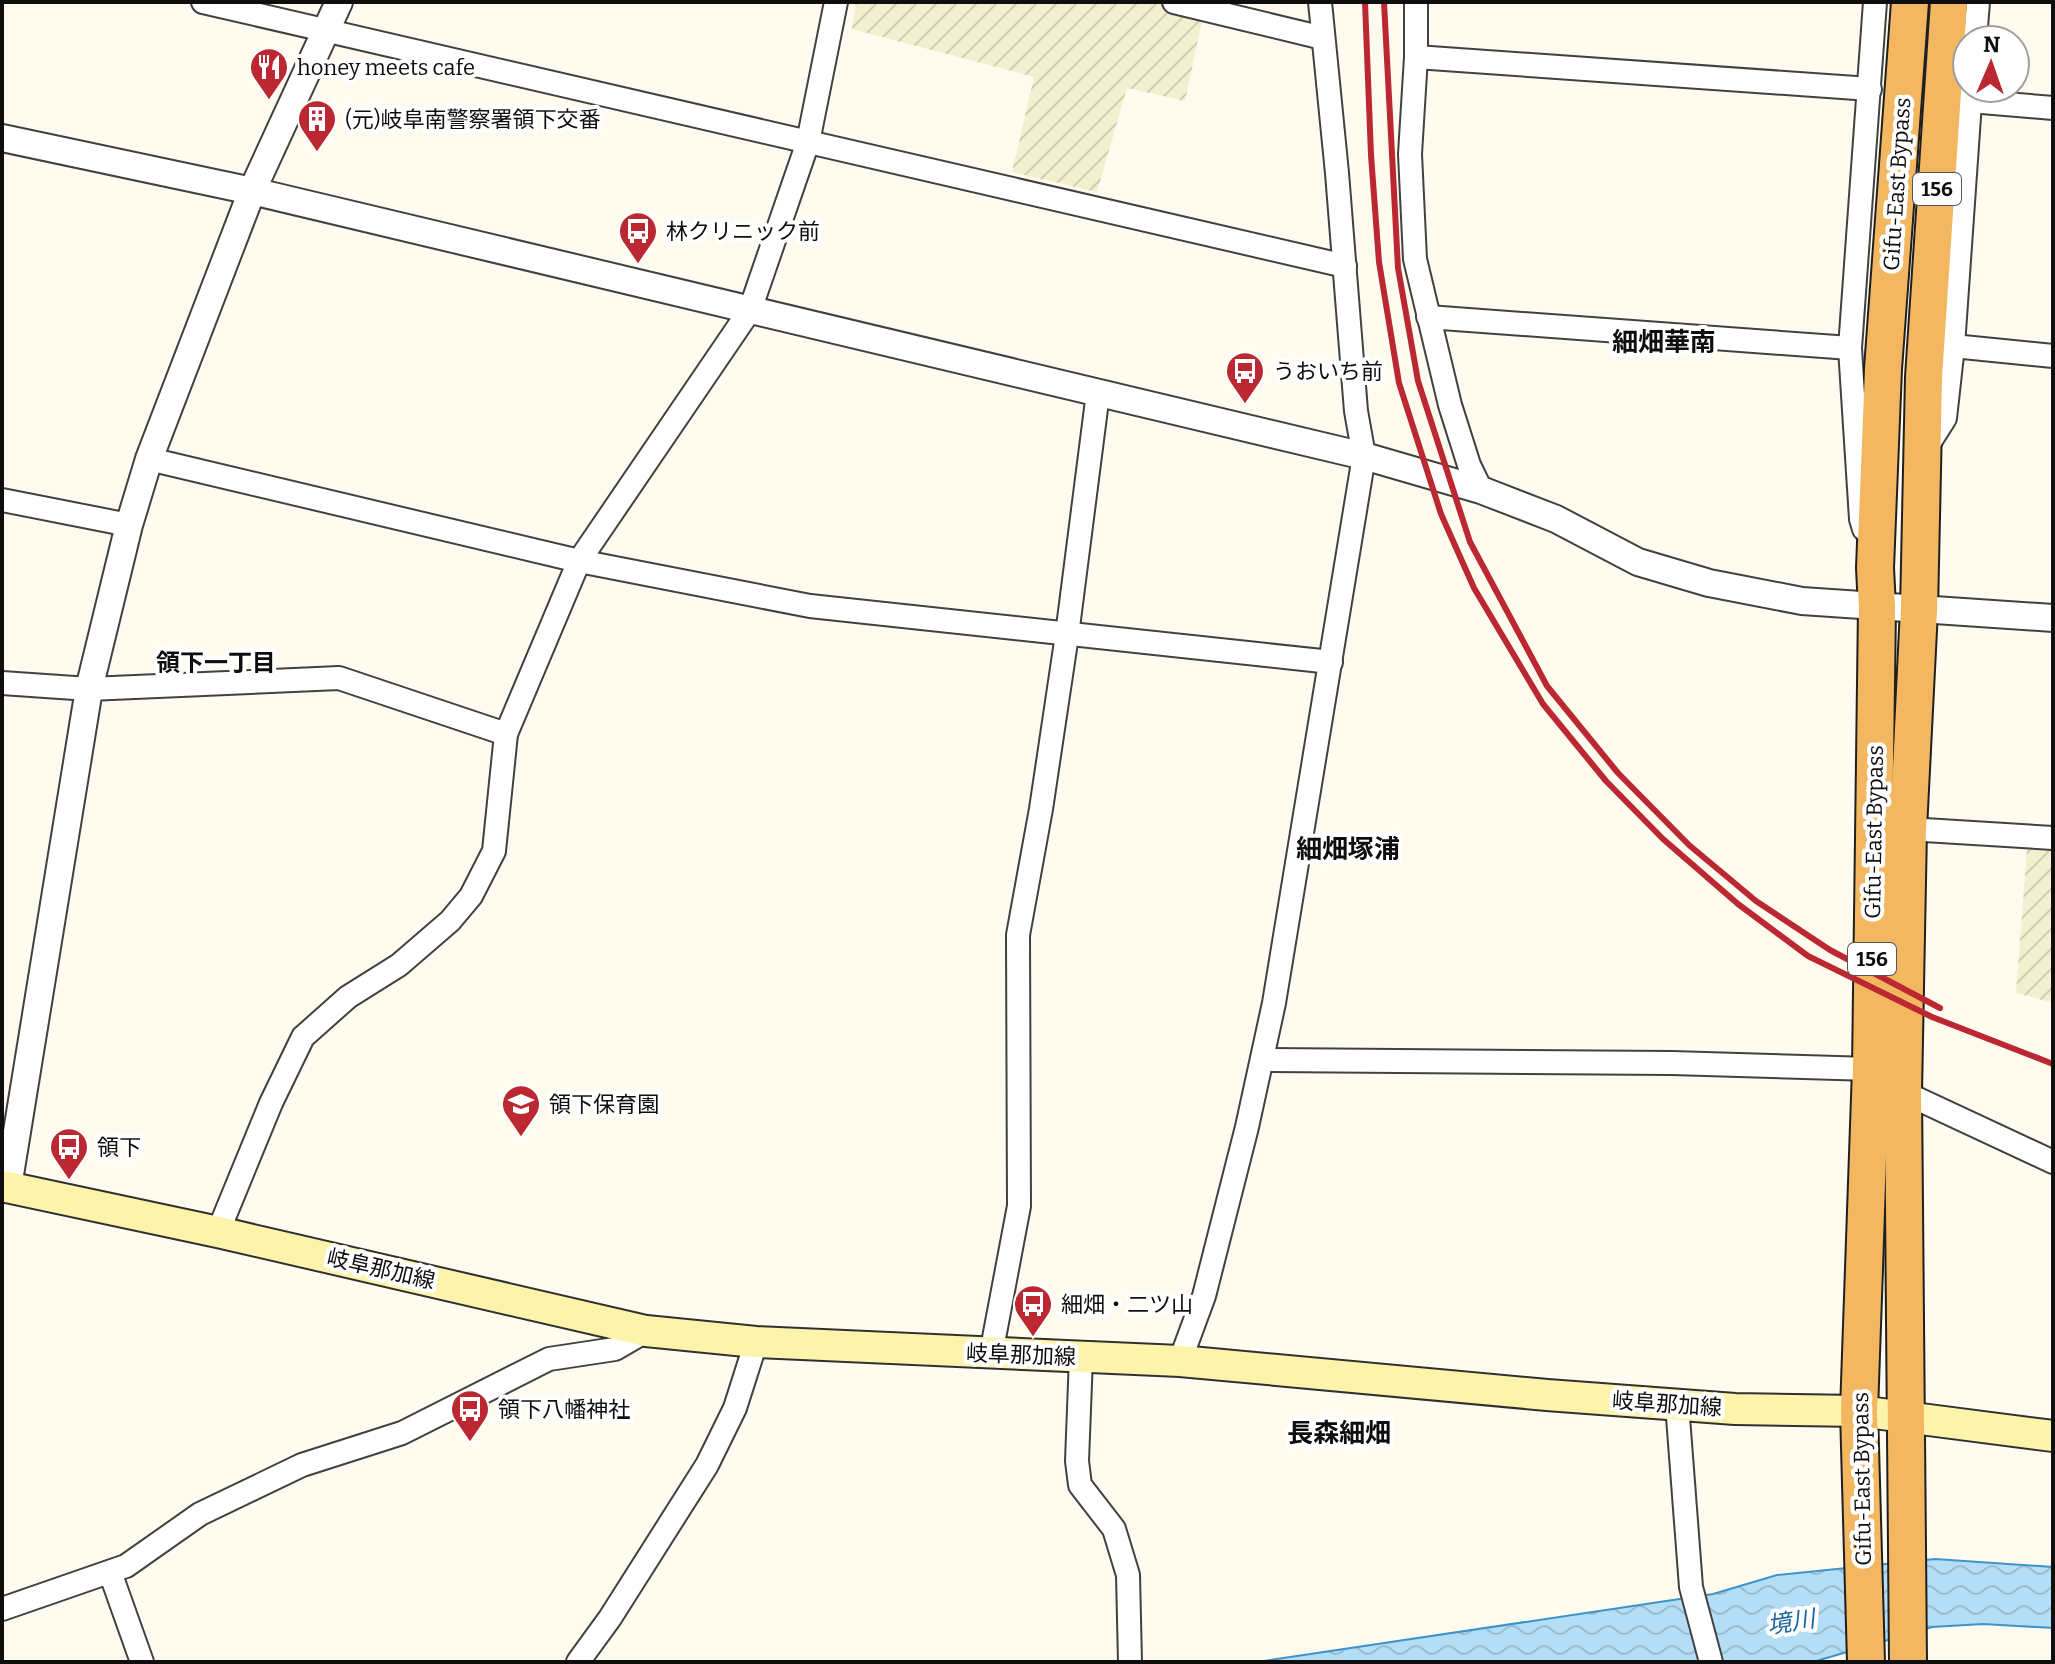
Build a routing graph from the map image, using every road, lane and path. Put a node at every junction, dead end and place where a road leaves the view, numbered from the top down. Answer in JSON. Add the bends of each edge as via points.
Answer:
{"nodes":[{"id":1,"x":203,"y":2,"type":"edge"},
{"id":2,"x":339,"y":2,"type":"edge"},
{"id":3,"x":836,"y":2,"type":"edge"},
{"id":4,"x":1174,"y":2,"type":"edge"},
{"id":5,"x":1320,"y":2,"type":"edge"},
{"id":6,"x":1416,"y":2,"type":"edge"},
{"id":7,"x":1875,"y":2,"type":"edge"},
{"id":8,"x":1910,"y":2,"type":"edge"},
{"id":9,"x":1949,"y":2,"type":"edge"},
{"id":10,"x":1978,"y":2,"type":"edge"},
{"id":11,"x":1976,"y":24,"type":"edge"},
{"id":12,"x":327,"y":31,"type":"junction"},
{"id":13,"x":1323,"y":38,"type":"junction"},
{"id":14,"x":1416,"y":57,"type":"junction"},
{"id":15,"x":1870,"y":89,"type":"junction"},
{"id":16,"x":1969,"y":104,"type":"edge"},
{"id":17,"x":2027,"y":104,"type":"edge"},
{"id":18,"x":2053,"y":108,"type":"edge"},
{"id":19,"x":2,"y":138,"type":"edge"},
{"id":20,"x":808,"y":142,"type":"junction"},
{"id":21,"x":252,"y":191,"type":"junction"},
{"id":22,"x":1345,"y":266,"type":"junction"},
{"id":23,"x":750,"y":310,"type":"junction"},
{"id":24,"x":1428,"y":317,"type":"junction"},
{"id":25,"x":1953,"y":346,"type":"junction"},
{"id":26,"x":1850,"y":348,"type":"junction"},
{"id":27,"x":2053,"y":356,"type":"edge"},
{"id":28,"x":1098,"y":393,"type":"junction"},
{"id":29,"x":1364,"y":456,"type":"junction"},
{"id":30,"x":1922,"y":456,"type":"junction"},
{"id":31,"x":149,"y":459,"type":"junction"},
{"id":32,"x":1481,"y":490,"type":"junction"},
{"id":33,"x":2,"y":500,"type":"edge"},
{"id":34,"x":129,"y":525,"type":"junction"},
{"id":35,"x":579,"y":561,"type":"junction"},
{"id":36,"x":1875,"y":568,"type":"junction"},
{"id":37,"x":1877,"y":607,"type":"junction"},
{"id":38,"x":1919,"y":610,"type":"junction"},
{"id":39,"x":2053,"y":618,"type":"edge"},
{"id":40,"x":1067,"y":635,"type":"junction"},
{"id":41,"x":1331,"y":662,"type":"junction"},
{"id":42,"x":2,"y":683,"type":"edge"},
{"id":43,"x":89,"y":689,"type":"junction"},
{"id":44,"x":506,"y":734,"type":"junction"},
{"id":45,"x":1908,"y":829,"type":"junction"},
{"id":46,"x":2053,"y":838,"type":"edge"},
{"id":47,"x":1262,"y":1060,"type":"junction"},
{"id":48,"x":1871,"y":1069,"type":"junction"},
{"id":49,"x":1903,"y":1092,"type":"junction"},
{"id":50,"x":2053,"y":1162,"type":"edge"},
{"id":51,"x":5,"y":1186,"type":"edge"},
{"id":52,"x":218,"y":1232,"type":"junction"},
{"id":53,"x":646,"y":1331,"type":"junction"},
{"id":54,"x":756,"y":1342,"type":"junction"},
{"id":55,"x":991,"y":1354,"type":"junction"},
{"id":56,"x":1081,"y":1357,"type":"junction"},
{"id":57,"x":1180,"y":1361,"type":"junction"},
{"id":58,"x":1677,"y":1404,"type":"junction"},
{"id":59,"x":1859,"y":1411,"type":"junction"},
{"id":60,"x":1907,"y":1416,"type":"junction"},
{"id":61,"x":2052,"y":1431,"type":"edge"},
{"id":62,"x":110,"y":1572,"type":"junction"},
{"id":63,"x":2,"y":1609,"type":"edge"},
{"id":64,"x":142,"y":1662,"type":"edge"},
{"id":65,"x":578,"y":1662,"type":"edge"},
{"id":66,"x":1130,"y":1662,"type":"edge"},
{"id":67,"x":1711,"y":1662,"type":"edge"},
{"id":68,"x":1866,"y":1662,"type":"edge"},
{"id":69,"x":1908,"y":1662,"type":"edge"}],
"edges":[{"from":1,"to":12,"type":"street"},
{"from":2,"to":12,"type":"street"},
{"from":3,"to":20,"type":"street"},
{"from":4,"to":13,"type":"street"},
{"from":5,"to":13,"type":"street"},
{"from":6,"to":14,"type":"street"},
{"from":7,"to":15,"type":"street"},
{"from":8,"to":36,"type":"highway","name":"Gifu-East Bypass","number":"156","via":[[1883,369]]},
{"from":9,"to":30,"type":"highway","name":"Gifu-East Bypass","number":"156"},
{"from":10,"to":11,"type":"street"},
{"from":12,"to":20,"type":"street"},
{"from":12,"to":21,"type":"street"},
{"from":13,"to":22,"type":"street"},
{"from":14,"to":15,"type":"street"},
{"from":14,"to":24,"type":"street","via":[[1410,154],[1415,259]]},
{"from":15,"to":26,"type":"street"},
{"from":16,"to":25,"type":"street"},
{"from":17,"to":18,"type":"street"},
{"from":19,"to":21,"type":"street"},
{"from":20,"to":22,"type":"street"},
{"from":20,"to":23,"type":"street"},
{"from":21,"to":23,"type":"street"},
{"from":21,"to":31,"type":"street"},
{"from":22,"to":29,"type":"street"},
{"from":23,"to":28,"type":"street"},
{"from":23,"to":35,"type":"street"},
{"from":24,"to":26,"type":"street"},
{"from":24,"to":32,"type":"street","via":[[1450,405]]},
{"from":25,"to":27,"type":"street"},
{"from":25,"to":30,"type":"street","via":[[1945,418]]},
{"from":26,"to":36,"type":"street","via":[[1861,519]]},
{"from":28,"to":29,"type":"street"},
{"from":28,"to":40,"type":"street"},
{"from":29,"to":32,"type":"street"},
{"from":29,"to":41,"type":"street"},
{"from":30,"to":38,"type":"highway","name":"Gifu-East Bypass","number":"156"},
{"from":31,"to":34,"type":"street"},
{"from":31,"to":35,"type":"street"},
{"from":32,"to":37,"type":"street","via":[[1556,519],[1638,562],[1709,583],[1802,601]]},
{"from":33,"to":34,"type":"street"},
{"from":34,"to":43,"type":"street"},
{"from":35,"to":40,"type":"street","via":[[810,606]]},
{"from":35,"to":44,"type":"street"},
{"from":36,"to":37,"type":"highway","name":"Gifu-East Bypass","number":"156"},
{"from":37,"to":38,"type":"street"},
{"from":37,"to":48,"type":"highway","name":"Gifu-East Bypass","number":"156"},
{"from":38,"to":39,"type":"street"},
{"from":38,"to":45,"type":"highway","name":"Gifu-East Bypass","number":"156"},
{"from":40,"to":41,"type":"street"},
{"from":40,"to":55,"type":"street","via":[[1018,935],[1019,1206]]},
{"from":41,"to":47,"type":"street"},
{"from":42,"to":43,"type":"street"},
{"from":43,"to":44,"type":"street","via":[[339,678]]},
{"from":43,"to":51,"type":"street"},
{"from":44,"to":52,"type":"street","via":[[494,851],[471,896],[399,965],[348,997],[303,1037]]},
{"from":45,"to":46,"type":"street"},
{"from":45,"to":49,"type":"highway","name":"Gifu-East Bypass","number":"156"},
{"from":47,"to":48,"type":"street"},
{"from":47,"to":57,"type":"street","via":[[1204,1296]]},
{"from":48,"to":59,"type":"highway","name":"Gifu-East Bypass","number":"156"},
{"from":49,"to":50,"type":"street"},
{"from":49,"to":60,"type":"highway","name":"Gifu-East Bypass","number":"156"},
{"from":51,"to":52,"type":"main road","name":"岐阜那加線"},
{"from":52,"to":53,"type":"main road","name":"岐阜那加線"},
{"from":53,"to":54,"type":"main road","name":"岐阜那加線"},
{"from":53,"to":62,"type":"street","via":[[615,1349],[549,1359],[402,1433],[302,1465],[200,1514]]},
{"from":54,"to":55,"type":"main road","name":"岐阜那加線"},
{"from":54,"to":65,"type":"street","via":[[735,1408],[707,1465]]},
{"from":55,"to":56,"type":"main road","name":"岐阜那加線"},
{"from":56,"to":57,"type":"main road","name":"岐阜那加線"},
{"from":56,"to":66,"type":"street","via":[[1080,1485],[1114,1529],[1128,1575]]},
{"from":57,"to":58,"type":"main road","name":"岐阜那加線"},
{"from":58,"to":59,"type":"main road","name":"岐阜那加線"},
{"from":58,"to":67,"type":"street","via":[[1691,1587]]},
{"from":59,"to":60,"type":"main road","name":"岐阜那加線"},
{"from":59,"to":68,"type":"highway","name":"Gifu-East Bypass","number":"156"},
{"from":60,"to":61,"type":"main road","name":"岐阜那加線"},
{"from":60,"to":69,"type":"highway","name":"Gifu-East Bypass","number":"156"},
{"from":62,"to":63,"type":"street"},
{"from":62,"to":64,"type":"street"}]}
